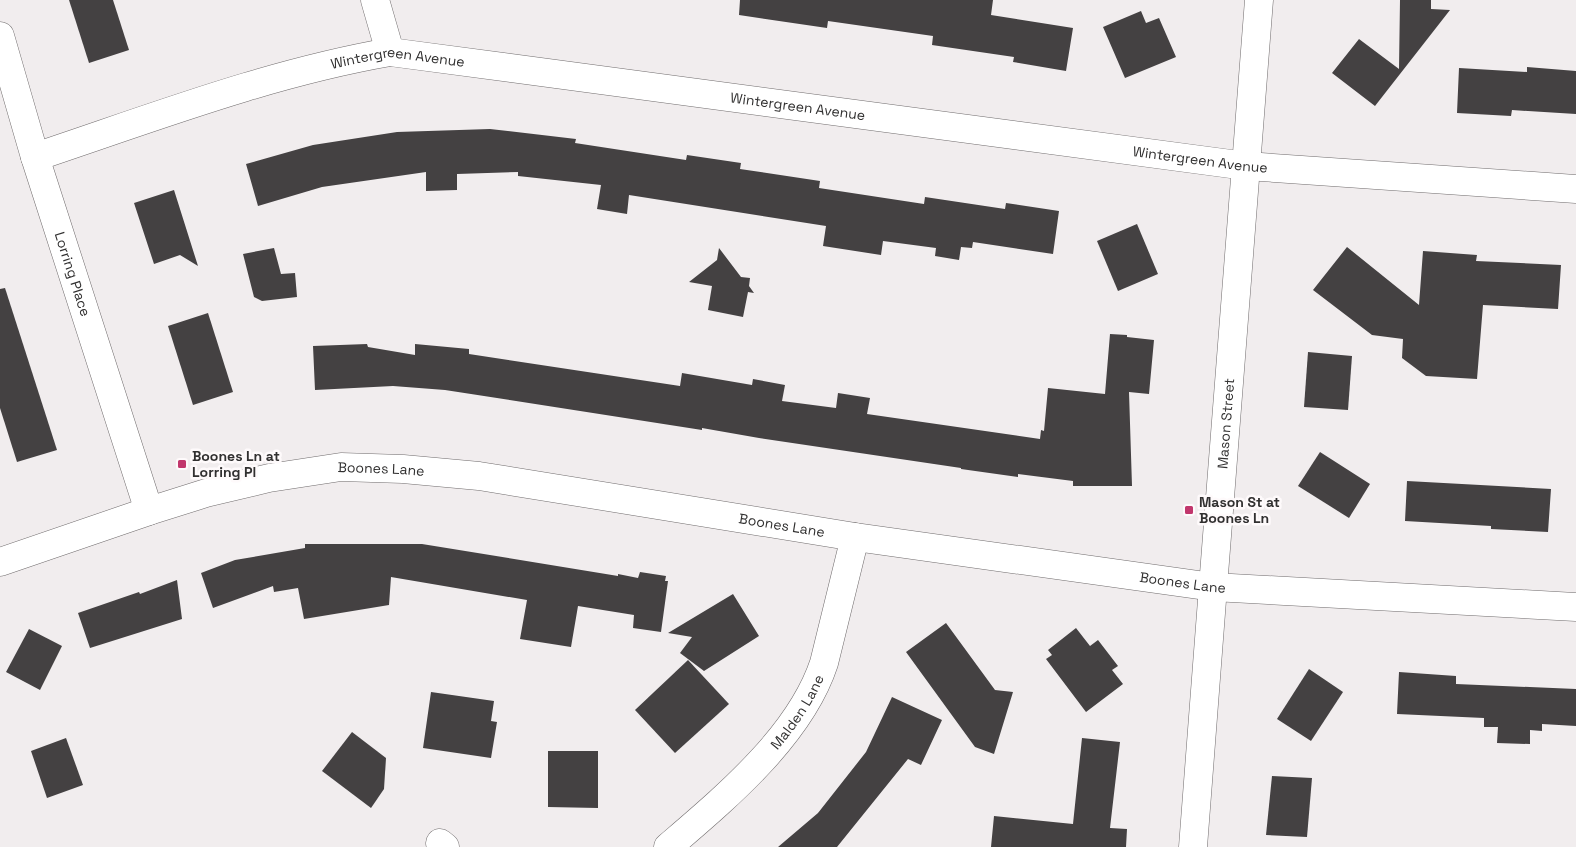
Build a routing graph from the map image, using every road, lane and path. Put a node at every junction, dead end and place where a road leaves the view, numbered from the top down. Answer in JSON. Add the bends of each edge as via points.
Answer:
{"nodes":[{"id":1,"x":375,"y":0,"type":"edge"},
{"id":2,"x":1259,"y":0,"type":"edge"},
{"id":3,"x":0,"y":36,"type":"edge"},
{"id":4,"x":390,"y":52,"type":"junction"},
{"id":5,"x":35,"y":157,"type":"junction"},
{"id":6,"x":1246,"y":166,"type":"junction"},
{"id":7,"x":1576,"y":189,"type":"edge"},
{"id":8,"x":149,"y":511,"type":"junction"},
{"id":9,"x":855,"y":537,"type":"junction"},
{"id":10,"x":0,"y":562,"type":"edge"},
{"id":11,"x":1214,"y":587,"type":"junction"},
{"id":12,"x":1576,"y":607,"type":"edge"},
{"id":13,"x":668,"y":847,"type":"edge"},
{"id":14,"x":1193,"y":847,"type":"edge"}],
"edges":[{"from":1,"to":4,"type":"street"},
{"from":2,"to":6,"type":"street","name":"Mason Street"},
{"from":3,"to":5,"type":"street","name":"Lorring Place"},
{"from":4,"to":5,"type":"street","name":"Wintergreen Avenue","via":[[346,60],[237,89]]},
{"from":4,"to":6,"type":"street","name":"Wintergreen Avenue"},
{"from":5,"to":8,"type":"street","name":"Lorring Place"},
{"from":6,"to":7,"type":"street","name":"Wintergreen Avenue"},
{"from":6,"to":11,"type":"street","name":"Mason Street"},
{"from":8,"to":9,"type":"street","name":"Boones Lane","via":[[269,478],[341,467],[403,469],[479,476]]},
{"from":8,"to":10,"type":"street","name":"Boones Lane"},
{"from":9,"to":11,"type":"street","name":"Boones Lane"},
{"from":9,"to":13,"type":"street","name":"Malden Lane","via":[[824,664],[806,704],[721,802]]},
{"from":11,"to":12,"type":"street","name":"Boones Lane"},
{"from":11,"to":14,"type":"street","name":"Mason Street"}]}
